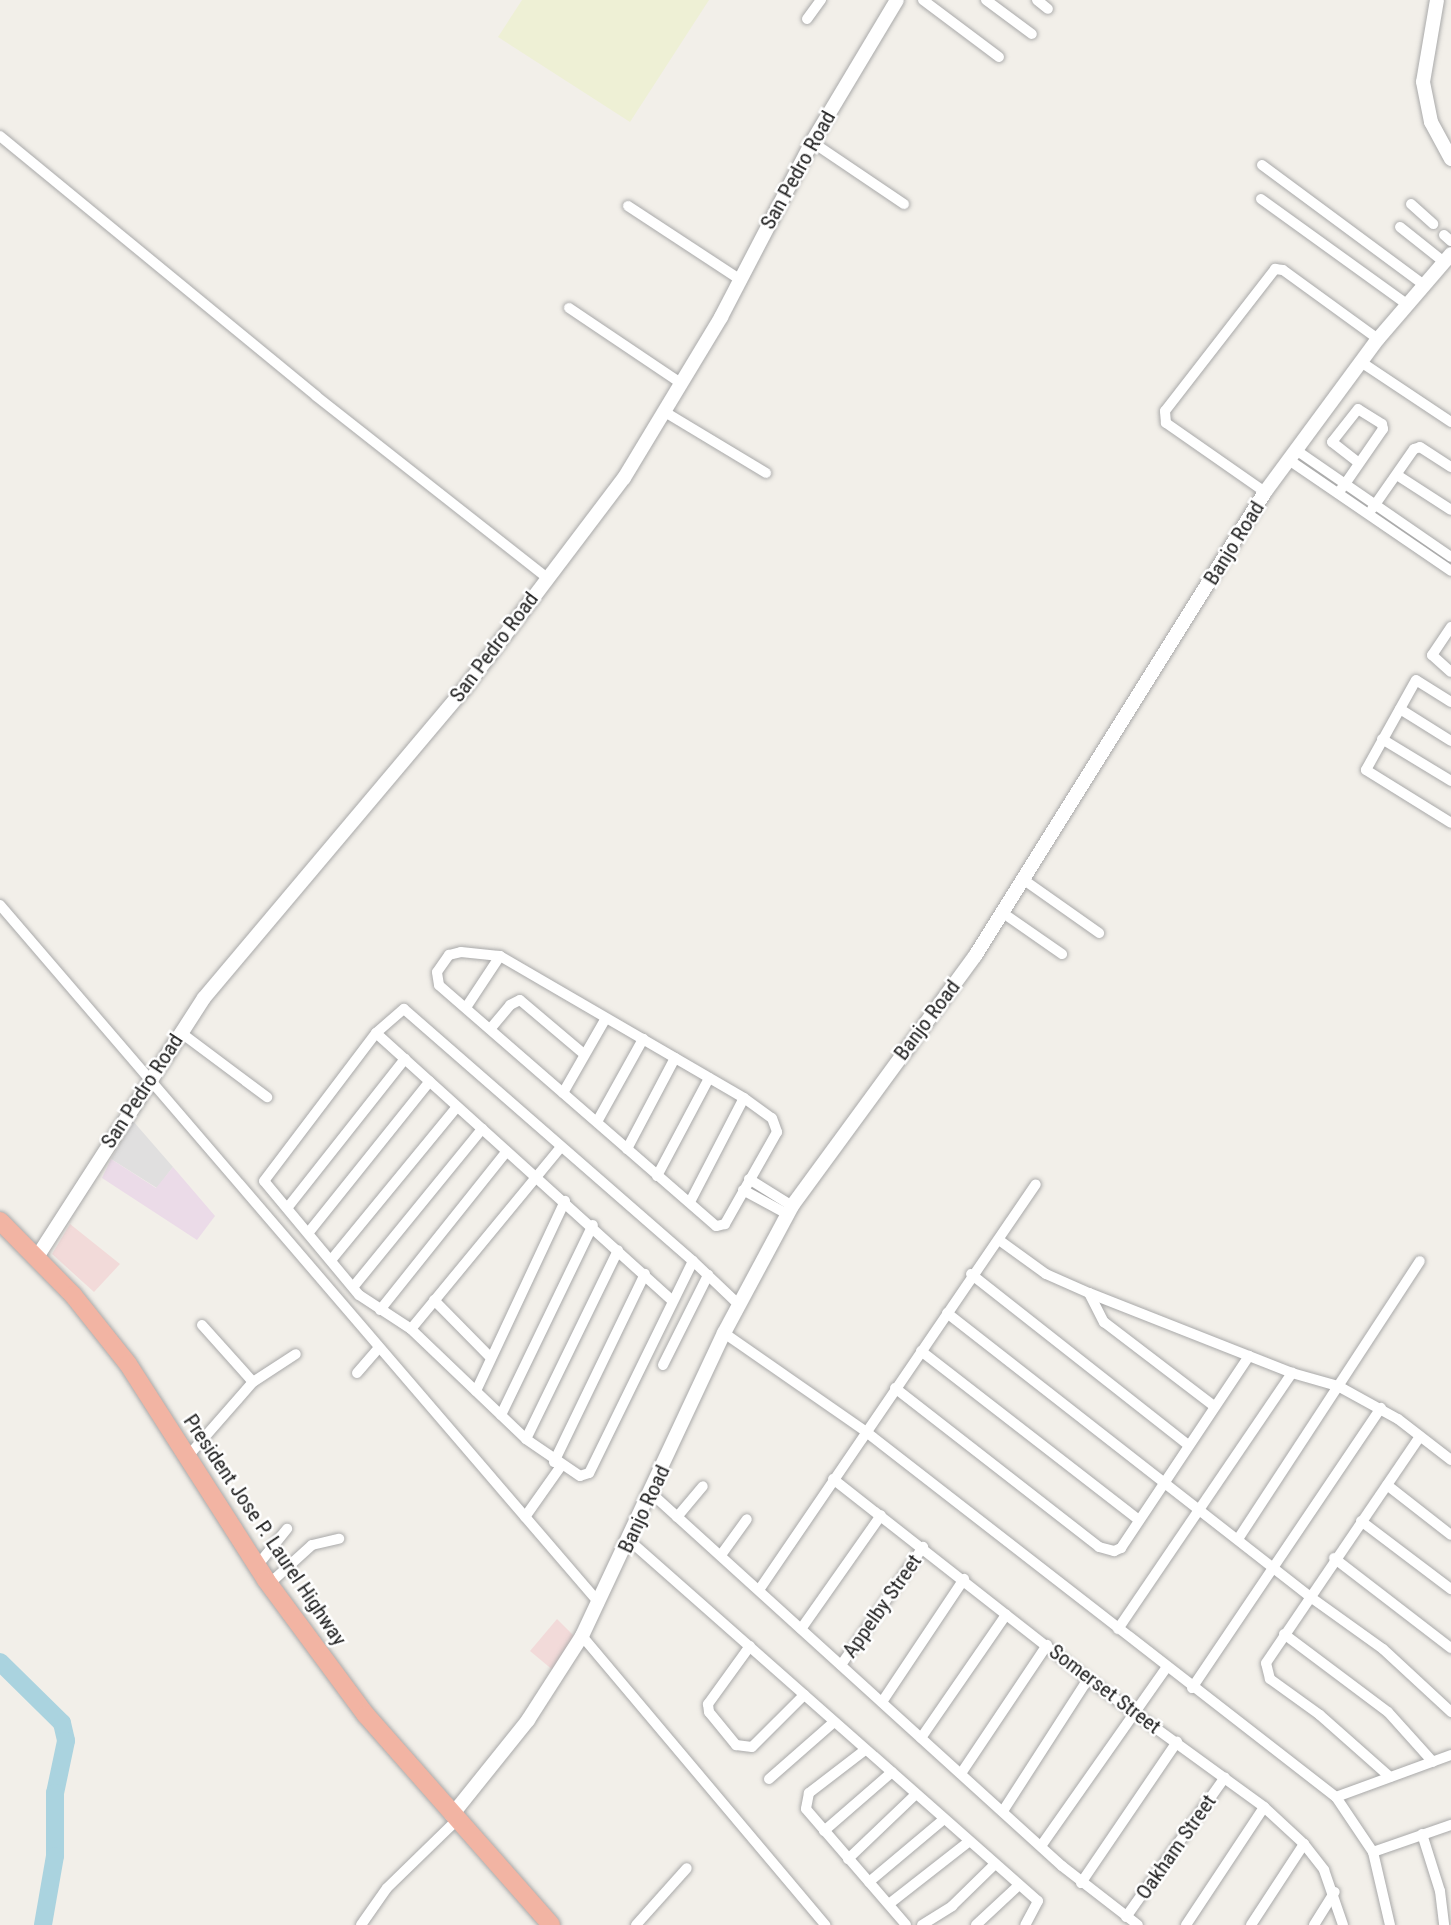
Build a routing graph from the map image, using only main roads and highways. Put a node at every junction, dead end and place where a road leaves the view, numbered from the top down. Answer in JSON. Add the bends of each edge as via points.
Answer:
{"nodes":[{"id":1,"x":0,"y":1221,"type":"edge"},
{"id":2,"x":551,"y":1925,"type":"edge"}],
"edges":[{"from":1,"to":2,"type":"highway","name":"President Jose P. Laurel Highway","via":[[103,1330],[189,1455],[269,1584],[366,1715]]}]}
